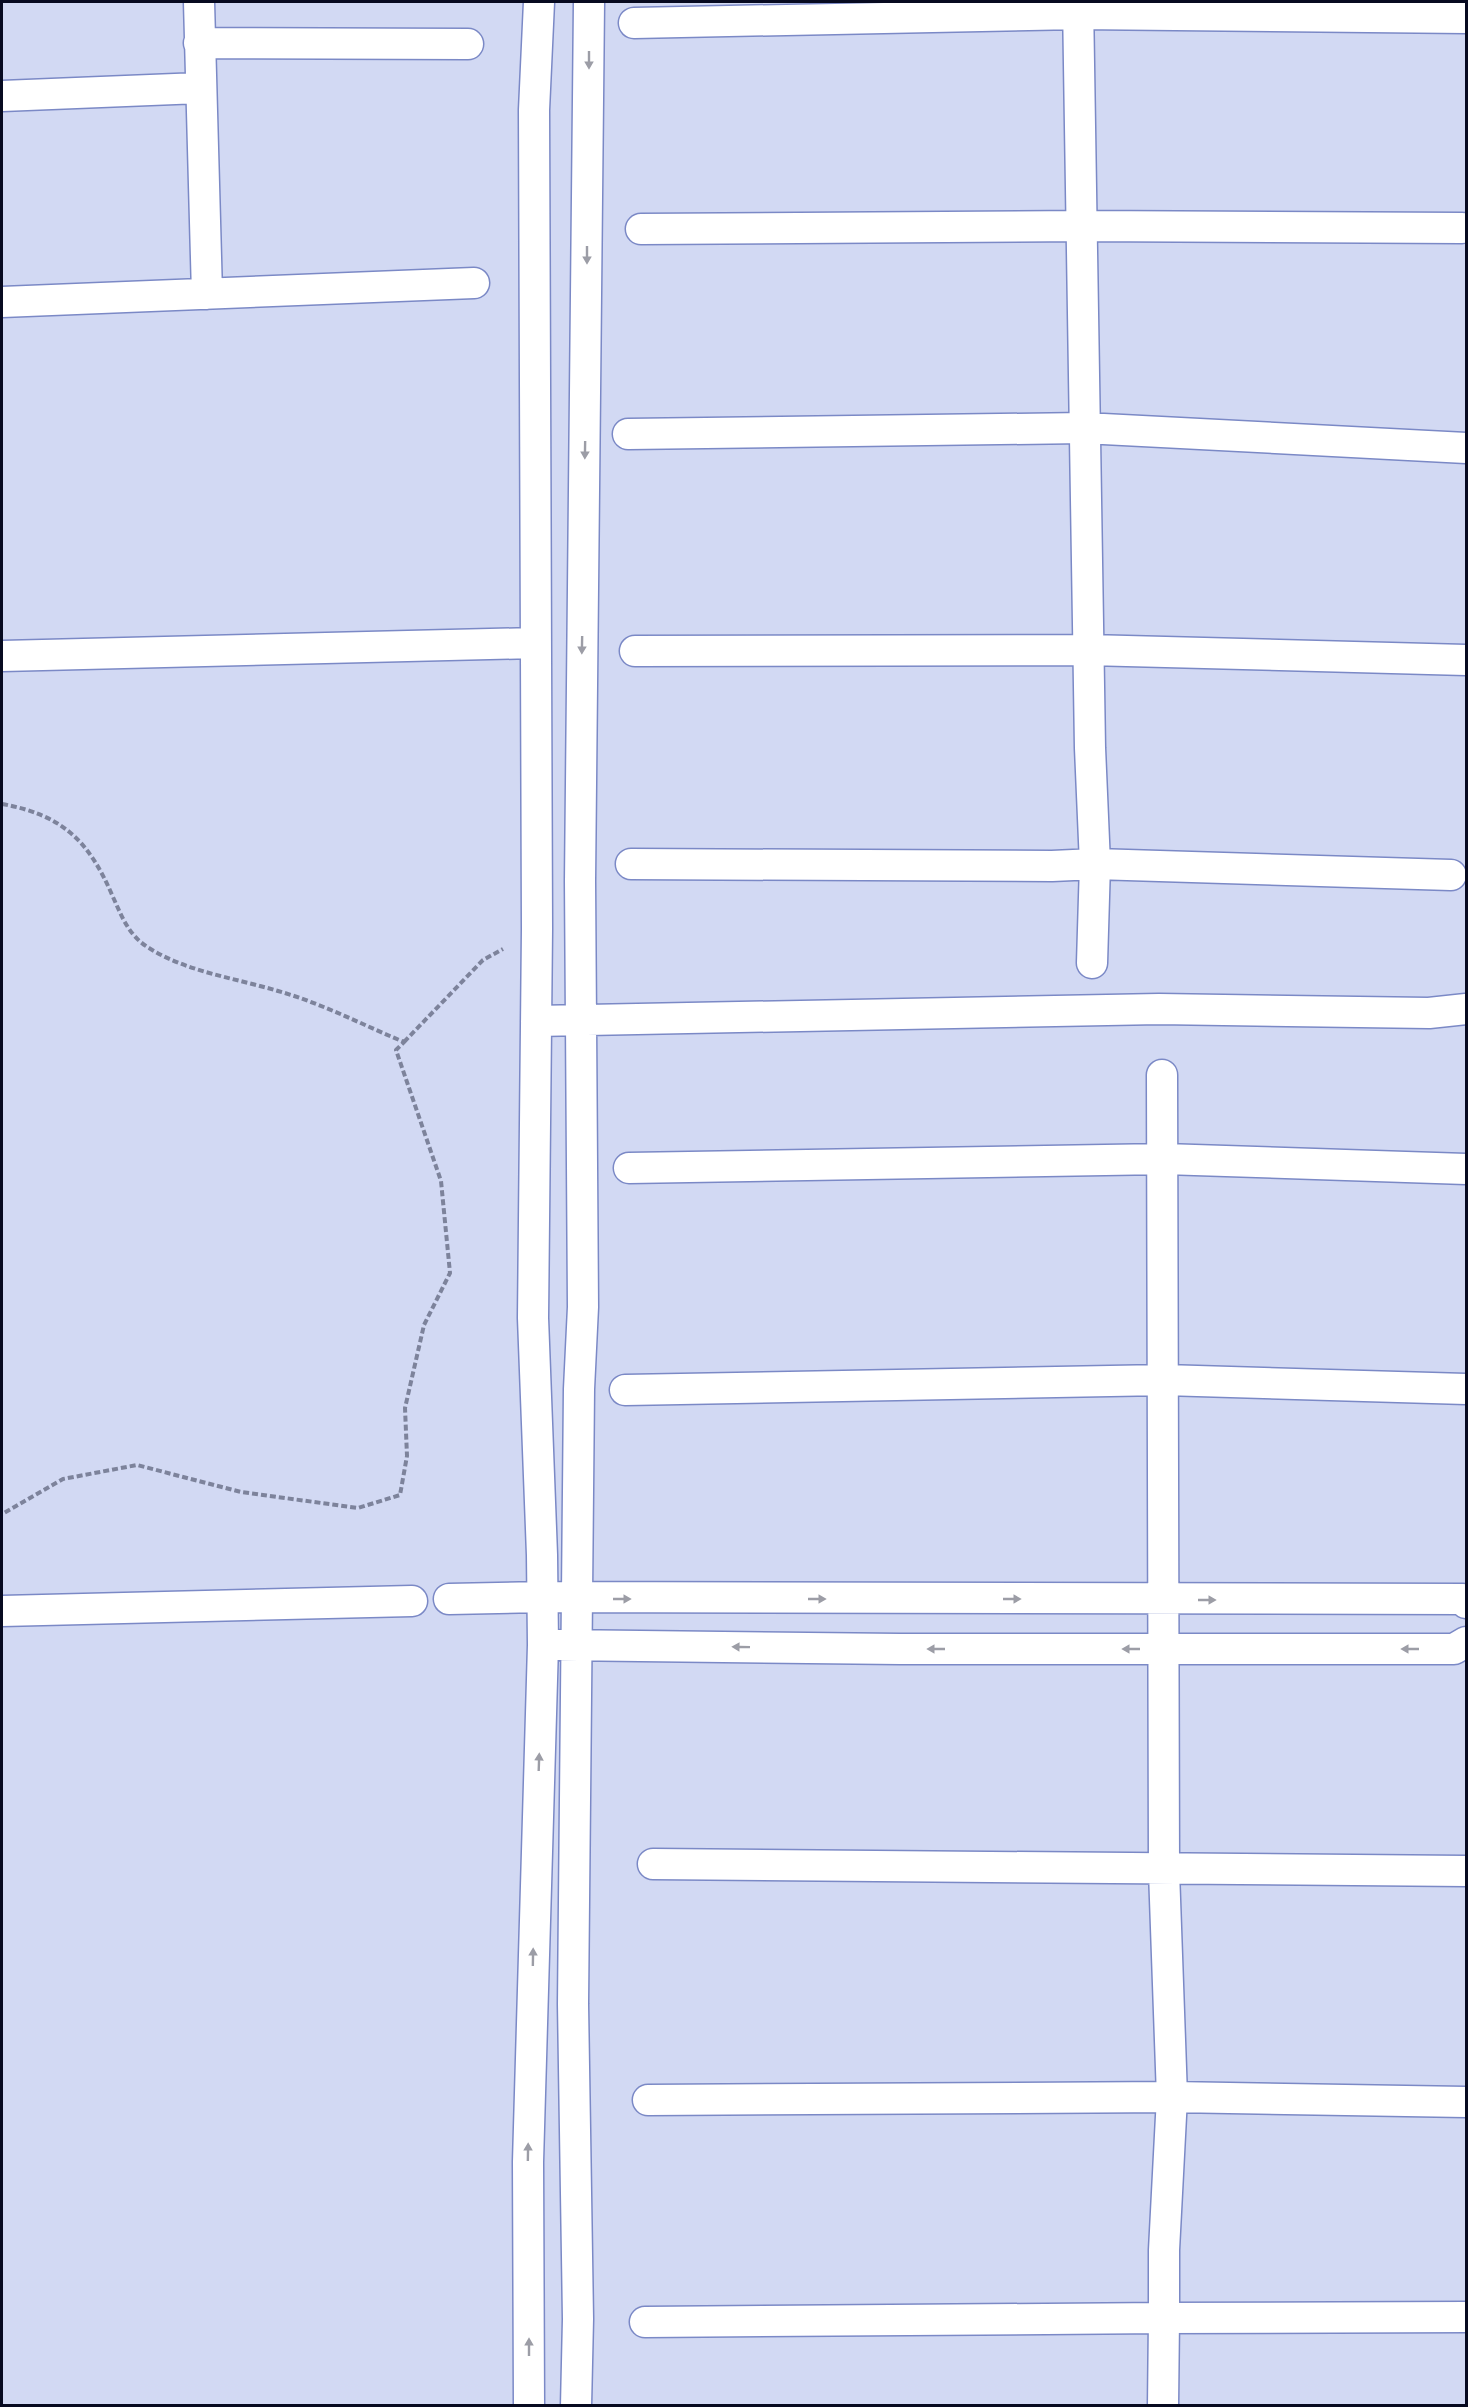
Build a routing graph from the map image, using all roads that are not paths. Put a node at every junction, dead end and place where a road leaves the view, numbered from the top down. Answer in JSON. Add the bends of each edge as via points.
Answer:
{"nodes":[{"id":1,"x":199,"y":2,"type":"edge"},
{"id":2,"x":539,"y":2,"type":"edge"},
{"id":3,"x":589,"y":2,"type":"edge"},
{"id":4,"x":1078,"y":8,"type":"edge"},
{"id":5,"x":1467,"y":18,"type":"edge"},
{"id":6,"x":634,"y":23,"type":"dead end"},
{"id":7,"x":199,"y":44,"type":"junction"},
{"id":8,"x":468,"y":45,"type":"dead end"},
{"id":9,"x":201,"y":88,"type":"junction"},
{"id":10,"x":2,"y":96,"type":"edge"},
{"id":11,"x":1083,"y":226,"type":"junction"},
{"id":12,"x":1462,"y":228,"type":"dead end"},
{"id":13,"x":641,"y":229,"type":"dead end"},
{"id":14,"x":474,"y":284,"type":"dead end"},
{"id":15,"x":207,"y":294,"type":"junction"},
{"id":16,"x":2,"y":302,"type":"edge"},
{"id":17,"x":1084,"y":428,"type":"junction"},
{"id":18,"x":628,"y":434,"type":"dead end"},
{"id":19,"x":1467,"y":448,"type":"edge"},
{"id":20,"x":535,"y":642,"type":"junction"},
{"id":21,"x":1088,"y":650,"type":"junction"},
{"id":22,"x":635,"y":651,"type":"dead end"},
{"id":23,"x":2,"y":656,"type":"edge"},
{"id":24,"x":1467,"y":660,"type":"edge"},
{"id":25,"x":631,"y":864,"type":"dead end"},
{"id":26,"x":1095,"y":864,"type":"junction"},
{"id":27,"x":1451,"y":874,"type":"dead end"},
{"id":28,"x":1092,"y":963,"type":"dead end"},
{"id":29,"x":1467,"y":1009,"type":"edge"},
{"id":30,"x":581,"y":1020,"type":"junction"},
{"id":31,"x":536,"y":1021,"type":"junction"},
{"id":32,"x":1162,"y":1075,"type":"dead end"},
{"id":33,"x":1164,"y":1159,"type":"junction"},
{"id":34,"x":629,"y":1168,"type":"dead end"},
{"id":35,"x":1467,"y":1169,"type":"edge"},
{"id":36,"x":1164,"y":1380,"type":"junction"},
{"id":37,"x":1467,"y":1389,"type":"edge"},
{"id":38,"x":625,"y":1390,"type":"dead end"},
{"id":39,"x":542,"y":1597,"type":"junction"},
{"id":40,"x":578,"y":1598,"type":"junction"},
{"id":41,"x":449,"y":1599,"type":"dead end"},
{"id":42,"x":897,"y":1599,"type":"junction"},
{"id":43,"x":1163,"y":1600,"type":"junction"},
{"id":44,"x":412,"y":1601,"type":"dead end"},
{"id":45,"x":1467,"y":1603,"type":"edge"},
{"id":46,"x":2,"y":1611,"type":"edge"},
{"id":47,"x":1467,"y":1642,"type":"edge"},
{"id":48,"x":543,"y":1645,"type":"junction"},
{"id":49,"x":579,"y":1645,"type":"junction"},
{"id":50,"x":900,"y":1649,"type":"junction"},
{"id":51,"x":1163,"y":1649,"type":"junction"},
{"id":52,"x":653,"y":1864,"type":"dead end"},
{"id":53,"x":1164,"y":1871,"type":"junction"},
{"id":54,"x":1467,"y":1871,"type":"edge"},
{"id":55,"x":1173,"y":2097,"type":"junction"},
{"id":56,"x":648,"y":2100,"type":"dead end"},
{"id":57,"x":1467,"y":2102,"type":"edge"},
{"id":58,"x":1467,"y":2317,"type":"edge"},
{"id":59,"x":1164,"y":2318,"type":"junction"},
{"id":60,"x":645,"y":2322,"type":"dead end"},
{"id":61,"x":529,"y":2406,"type":"edge"},
{"id":62,"x":576,"y":2406,"type":"edge"},
{"id":63,"x":1163,"y":2406,"type":"edge"}],
"edges":[{"from":1,"to":7,"type":"street"},
{"from":2,"to":20,"type":"street","via":[[534,110]]},
{"from":3,"to":30,"type":"street","one_way":true},
{"from":4,"to":5,"type":"street"},
{"from":4,"to":6,"type":"street"},
{"from":4,"to":11,"type":"street"},
{"from":7,"to":8,"type":"street"},
{"from":7,"to":9,"type":"street"},
{"from":9,"to":10,"type":"street"},
{"from":9,"to":15,"type":"street"},
{"from":11,"to":12,"type":"street"},
{"from":11,"to":13,"type":"street"},
{"from":11,"to":17,"type":"street"},
{"from":14,"to":15,"type":"street"},
{"from":15,"to":16,"type":"street"},
{"from":17,"to":18,"type":"street"},
{"from":17,"to":19,"type":"street"},
{"from":17,"to":21,"type":"street"},
{"from":20,"to":23,"type":"street"},
{"from":20,"to":31,"type":"street"},
{"from":21,"to":22,"type":"street"},
{"from":21,"to":24,"type":"street"},
{"from":21,"to":26,"type":"street"},
{"from":25,"to":26,"type":"street"},
{"from":26,"to":27,"type":"street"},
{"from":26,"to":28,"type":"street"},
{"from":29,"to":30,"type":"street","via":[[1429,1013],[1159,1009]]},
{"from":30,"to":31,"type":"street"},
{"from":30,"to":40,"type":"street","via":[[583,1307]]},
{"from":31,"to":39,"type":"street","via":[[534,1318]]},
{"from":32,"to":33,"type":"street"},
{"from":33,"to":34,"type":"street"},
{"from":33,"to":35,"type":"street"},
{"from":33,"to":36,"type":"street"},
{"from":36,"to":37,"type":"street"},
{"from":36,"to":38,"type":"street"},
{"from":36,"to":43,"type":"street"},
{"from":39,"to":40,"type":"street"},
{"from":39,"to":41,"type":"street"},
{"from":39,"to":48,"type":"street"},
{"from":40,"to":42,"type":"street","one_way":true},
{"from":40,"to":49,"type":"street"},
{"from":42,"to":43,"type":"street","one_way":true},
{"from":42,"to":50,"type":"street"},
{"from":43,"to":45,"type":"street","one_way":true,"via":[[1463,1599]]},
{"from":43,"to":51,"type":"street"},
{"from":44,"to":46,"type":"street"},
{"from":47,"to":51,"type":"street","one_way":true,"via":[[1454,1649]]},
{"from":48,"to":49,"type":"street"},
{"from":61,"to":48,"type":"street","one_way":true,"via":[[528,2162]]},
{"from":50,"to":49,"type":"street","one_way":true},
{"from":49,"to":62,"type":"street","via":[[573,2004]]},
{"from":51,"to":50,"type":"street","one_way":true},
{"from":51,"to":53,"type":"street"},
{"from":52,"to":53,"type":"street"},
{"from":53,"to":54,"type":"street"},
{"from":53,"to":55,"type":"street"},
{"from":55,"to":56,"type":"street"},
{"from":55,"to":57,"type":"street"},
{"from":55,"to":59,"type":"street"},
{"from":58,"to":59,"type":"street"},
{"from":59,"to":60,"type":"street"},
{"from":59,"to":63,"type":"street"}]}
